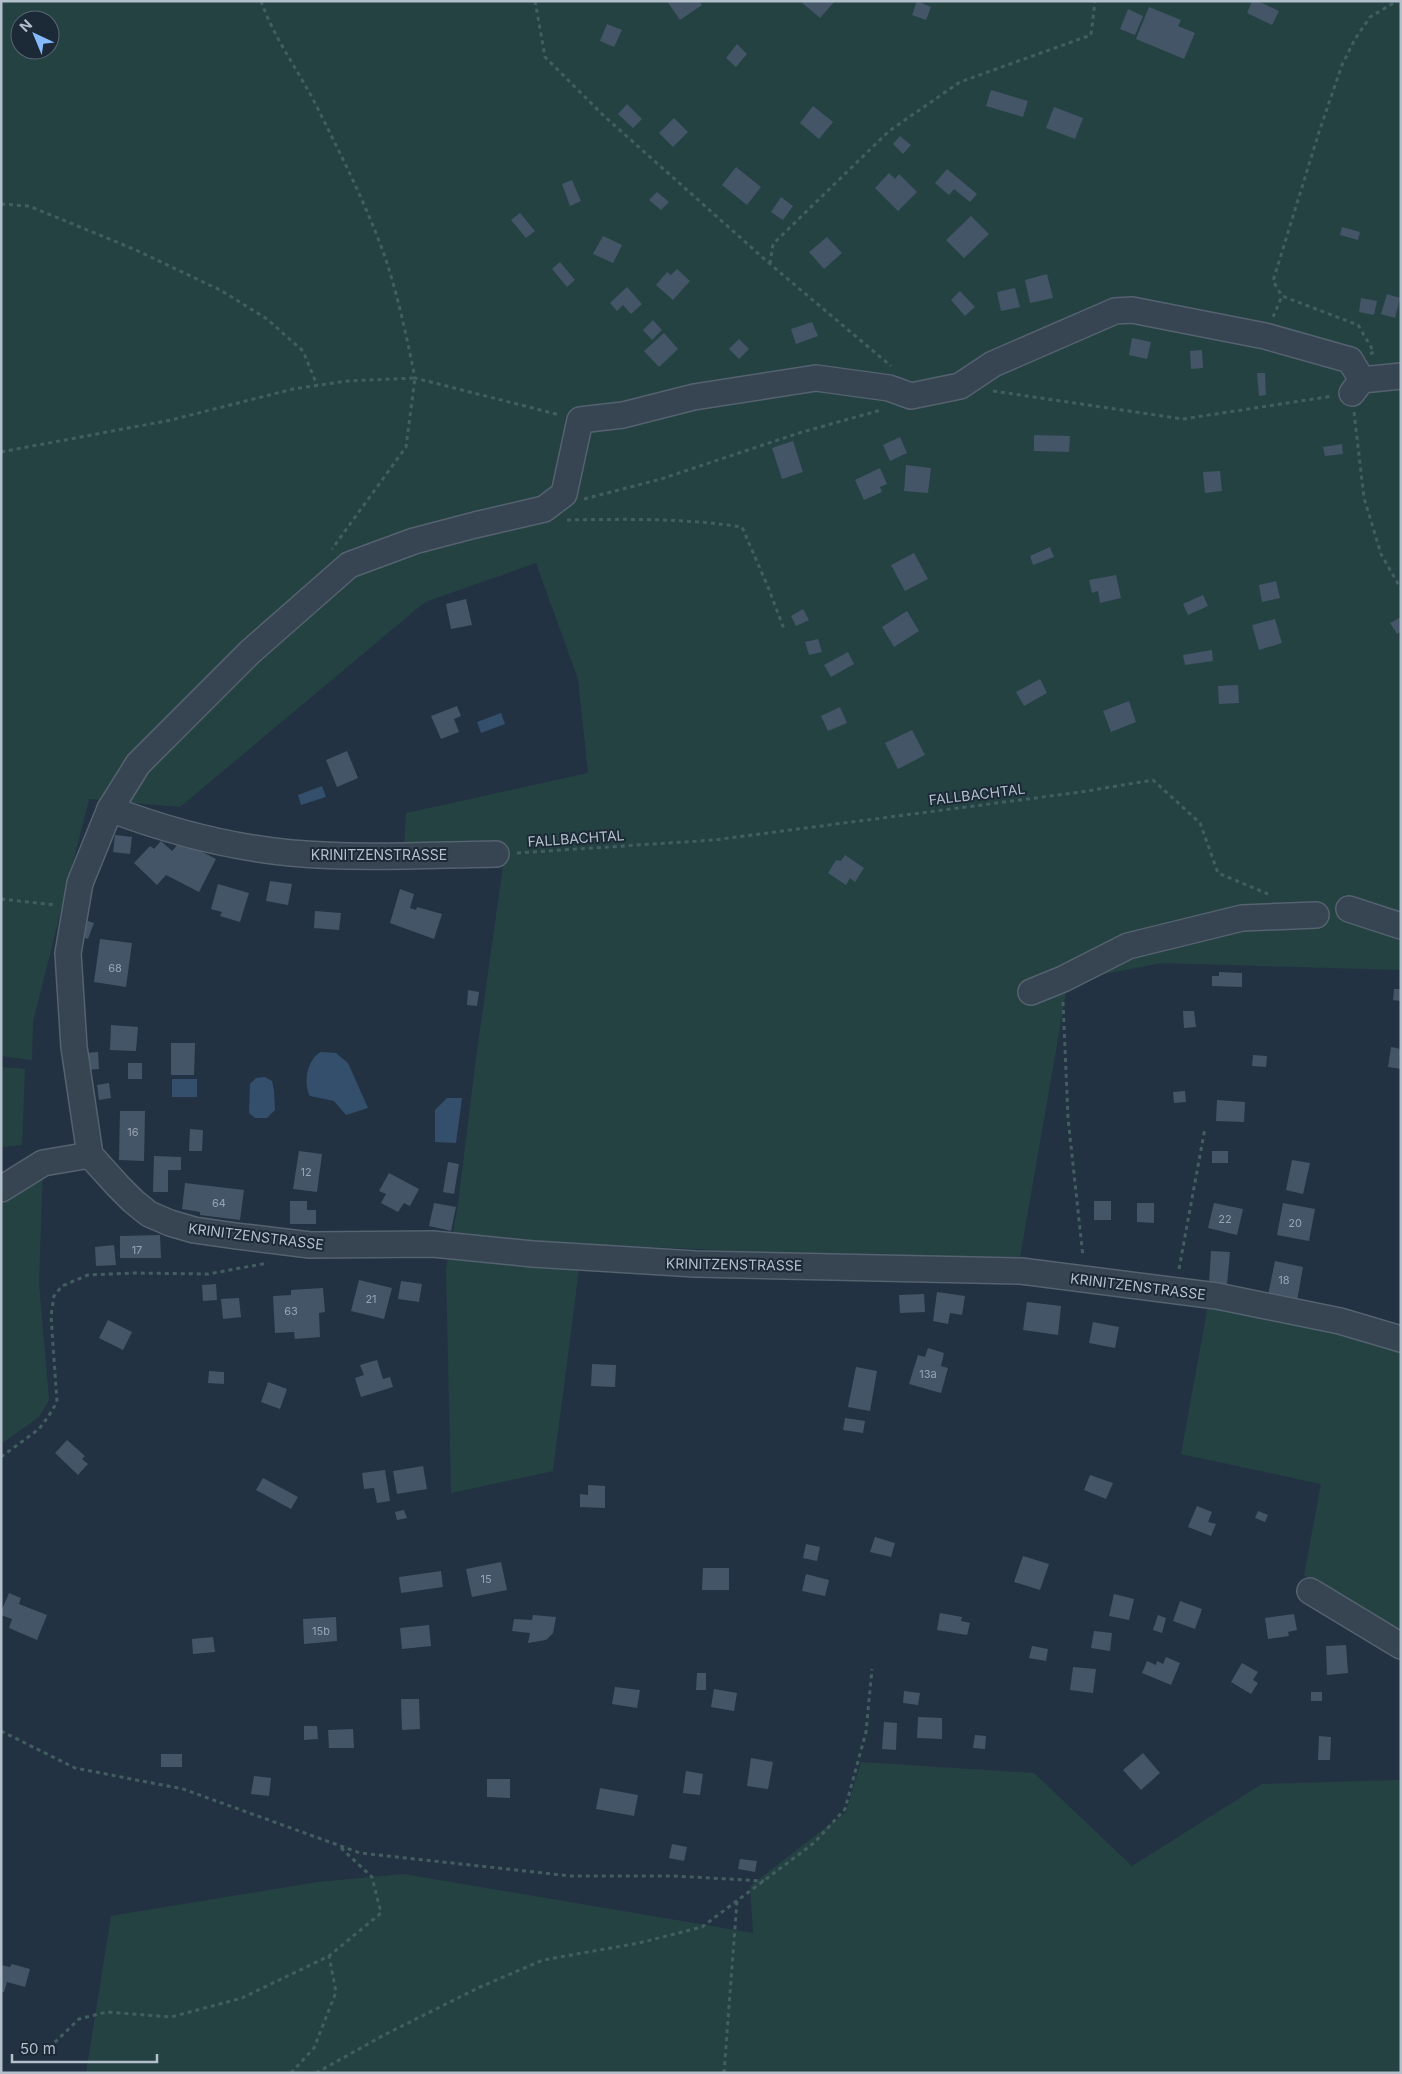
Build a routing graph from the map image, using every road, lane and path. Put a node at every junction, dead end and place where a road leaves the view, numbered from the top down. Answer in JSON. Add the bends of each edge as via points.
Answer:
{"nodes":[{"id":1,"x":261,"y":1,"type":"edge"},
{"id":2,"x":535,"y":1,"type":"edge"},
{"id":3,"x":1096,"y":1,"type":"edge"},
{"id":4,"x":1397,"y":1,"type":"edge"},
{"id":5,"x":1,"y":204,"type":"edge"},
{"id":6,"x":770,"y":264,"type":"junction"},
{"id":7,"x":892,"y":367,"type":"dead end"},
{"id":8,"x":1401,"y":376,"type":"edge"},
{"id":9,"x":415,"y":378,"type":"junction"},
{"id":10,"x":1355,"y":378,"type":"junction"},
{"id":11,"x":317,"y":385,"type":"junction"},
{"id":12,"x":960,"y":386,"type":"junction"},
{"id":13,"x":911,"y":396,"type":"junction"},
{"id":14,"x":580,"y":420,"type":"junction"},
{"id":15,"x":1,"y":452,"type":"edge"},
{"id":16,"x":580,"y":500,"type":"dead end"},
{"id":17,"x":536,"y":511,"type":"junction"},
{"id":18,"x":328,"y":555,"type":"dead end"},
{"id":19,"x":1401,"y":589,"type":"edge"},
{"id":20,"x":784,"y":629,"type":"dead end"},
{"id":21,"x":110,"y":810,"type":"junction"},
{"id":22,"x":496,"y":854,"type":"joint"},
{"id":23,"x":1272,"y":896,"type":"dead end"},
{"id":24,"x":1,"y":899,"type":"edge"},
{"id":25,"x":76,"y":907,"type":"junction"},
{"id":26,"x":1349,"y":909,"type":"dead end"},
{"id":27,"x":1316,"y":915,"type":"dead end"},
{"id":28,"x":1401,"y":926,"type":"edge"},
{"id":29,"x":1063,"y":979,"type":"junction"},
{"id":30,"x":1031,"y":992,"type":"dead end"},
{"id":31,"x":1205,"y":1128,"type":"dead end"},
{"id":32,"x":90,"y":1155,"type":"junction"},
{"id":33,"x":1,"y":1189,"type":"edge"},
{"id":34,"x":269,"y":1263,"type":"dead end"},
{"id":35,"x":1086,"y":1280,"type":"junction"},
{"id":36,"x":1175,"y":1292,"type":"junction"},
{"id":37,"x":1401,"y":1339,"type":"edge"},
{"id":38,"x":1,"y":1457,"type":"edge"},
{"id":39,"x":1310,"y":1591,"type":"dead end"},
{"id":40,"x":1401,"y":1646,"type":"edge"},
{"id":41,"x":872,"y":1669,"type":"dead end"},
{"id":42,"x":1,"y":1731,"type":"edge"},
{"id":43,"x":336,"y":1844,"type":"junction"},
{"id":44,"x":764,"y":1881,"type":"junction"},
{"id":45,"x":737,"y":1901,"type":"junction"},
{"id":46,"x":329,"y":1956,"type":"junction"},
{"id":47,"x":49,"y":2048,"type":"dead end"},
{"id":48,"x":292,"y":2073,"type":"edge"},
{"id":49,"x":316,"y":2073,"type":"edge"},
{"id":50,"x":724,"y":2073,"type":"edge"}],
"edges":[{"from":1,"to":9,"type":"path","via":[[357,187],[385,257],[406,331]]},
{"from":2,"to":6,"type":"path","via":[[546,56],[604,116]]},
{"from":3,"to":6,"type":"path","via":[[1091,35],[960,82],[889,131],[773,244]]},
{"from":4,"to":10,"type":"path","via":[[1370,17],[1342,66],[1273,281],[1282,296],[1358,325],[1374,352]]},
{"from":5,"to":11,"type":"path","via":[[29,206],[136,250],[222,291],[267,319],[303,351]]},
{"from":6,"to":7,"type":"path"},
{"from":8,"to":10,"type":"street"},
{"from":9,"to":11,"type":"path"},
{"from":9,"to":14,"type":"path"},
{"from":9,"to":18,"type":"path","via":[[406,448]]},
{"from":10,"to":12,"type":"path","via":[[1183,419]]},
{"from":10,"to":12,"type":"street","via":[[1265,336],[1132,310],[1115,311],[993,364]]},
{"from":10,"to":19,"type":"path","via":[[1364,498],[1381,554]]},
{"from":11,"to":15,"type":"path","via":[[171,420]]},
{"from":12,"to":13,"type":"street"},
{"from":13,"to":14,"type":"street","via":[[889,388],[816,378],[694,397],[623,415]]},
{"from":13,"to":16,"type":"path","via":[[875,413],[799,433],[661,479]]},
{"from":14,"to":17,"type":"street","via":[[564,494],[544,510]]},
{"from":17,"to":20,"type":"path","via":[[566,520],[704,521],[742,527]]},
{"from":17,"to":21,"type":"street","via":[[414,541],[349,565],[250,652],[138,764]]},
{"from":21,"to":22,"type":"street","name":"KRINITZENSTRASSE","via":[[157,827],[290,853],[363,857]]},
{"from":21,"to":25,"type":"street","via":[[80,883]]},
{"from":22,"to":23,"type":"path","name":"FALLBACHTAL","via":[[714,840],[1153,780],[1200,823],[1218,873]]},
{"from":24,"to":25,"type":"path"},
{"from":25,"to":32,"type":"street","via":[[68,953],[74,1047]]},
{"from":26,"to":28,"type":"street"},
{"from":27,"to":29,"type":"street","via":[[1242,918],[1128,946]]},
{"from":29,"to":30,"type":"street"},
{"from":29,"to":35,"type":"path","via":[[1068,1118]]},
{"from":31,"to":36,"type":"path"},
{"from":32,"to":33,"type":"street","via":[[43,1163]]},
{"from":32,"to":35,"type":"street","name":"KRINITZENSTRASSE","via":[[133,1202],[149,1214],[194,1230],[236,1236],[310,1244],[433,1244],[694,1264],[1021,1271]]},
{"from":34,"to":38,"type":"path","via":[[208,1274],[134,1272],[88,1275],[62,1286],[54,1296],[51,1316],[57,1402],[38,1428]]},
{"from":35,"to":36,"type":"street","name":"KRINITZENSTRASSE"},
{"from":36,"to":37,"type":"street","name":"KRINITZENSTRASSE","via":[[1217,1296],[1302,1313]]},
{"from":39,"to":40,"type":"street"},
{"from":41,"to":44,"type":"path","via":[[866,1732],[845,1810],[814,1843]]},
{"from":42,"to":43,"type":"path","via":[[75,1768],[183,1789]]},
{"from":43,"to":44,"type":"path","via":[[360,1853],[571,1876],[674,1876]]},
{"from":43,"to":46,"type":"path","via":[[372,1877],[381,1914]]},
{"from":44,"to":45,"type":"path"},
{"from":45,"to":49,"type":"path","via":[[702,1927],[639,1943],[543,1960],[472,1991]]},
{"from":45,"to":50,"type":"path"},
{"from":46,"to":47,"type":"path","via":[[242,1998],[170,2017],[107,2012],[79,2019]]},
{"from":46,"to":48,"type":"path","via":[[336,1992],[314,2048]]}]}
